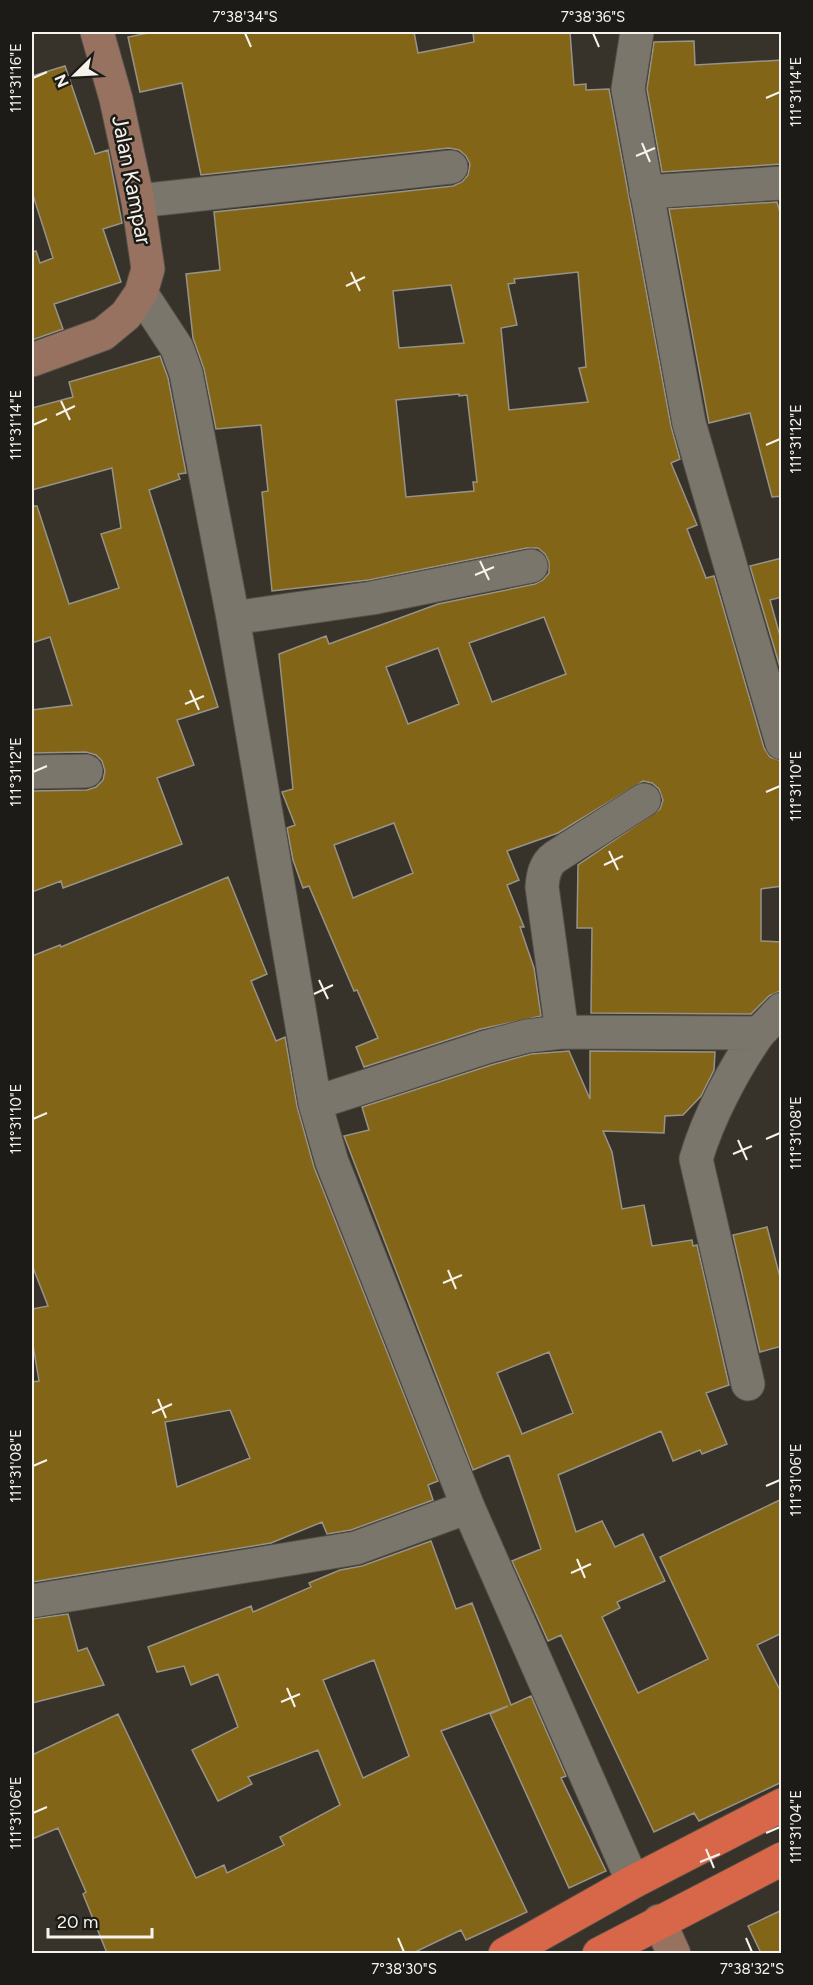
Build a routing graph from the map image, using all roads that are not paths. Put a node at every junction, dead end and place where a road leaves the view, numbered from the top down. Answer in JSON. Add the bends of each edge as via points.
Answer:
{"nodes":[{"id":1,"x":97,"y":32,"type":"edge"},
{"id":2,"x":637,"y":32,"type":"edge"},
{"id":3,"x":451,"y":167,"type":"dead end"},
{"id":4,"x":782,"y":183,"type":"edge"},
{"id":5,"x":646,"y":192,"type":"junction"},
{"id":6,"x":138,"y":201,"type":"junction"},
{"id":7,"x":141,"y":293,"type":"junction"},
{"id":8,"x":32,"y":360,"type":"edge"},
{"id":9,"x":531,"y":566,"type":"dead end"},
{"id":10,"x":233,"y":618,"type":"junction"},
{"id":11,"x":780,"y":735,"type":"edge"},
{"id":12,"x":86,"y":771,"type":"dead end"},
{"id":13,"x":32,"y":772,"type":"edge"},
{"id":14,"x":644,"y":800,"type":"dead end"},
{"id":15,"x":782,"y":1009,"type":"edge"},
{"id":16,"x":562,"y":1032,"type":"junction"},
{"id":17,"x":759,"y":1033,"type":"junction"},
{"id":18,"x":315,"y":1104,"type":"junction"},
{"id":19,"x":748,"y":1384,"type":"dead end"},
{"id":20,"x":468,"y":1507,"type":"junction"},
{"id":21,"x":32,"y":1601,"type":"edge"},
{"id":22,"x":782,"y":1805,"type":"edge"},
{"id":23,"x":782,"y":1858,"type":"edge"},
{"id":24,"x":633,"y":1882,"type":"junction"},
{"id":25,"x":659,"y":1921,"type":"junction"},
{"id":26,"x":505,"y":1953,"type":"edge"},
{"id":27,"x":599,"y":1953,"type":"edge"},
{"id":28,"x":674,"y":1953,"type":"edge"}],
"edges":[{"from":1,"to":6,"type":"main road","name":"Jalan Kampar"},
{"from":2,"to":5,"type":"street","via":[[628,89]]},
{"from":3,"to":6,"type":"street"},
{"from":4,"to":5,"type":"street"},
{"from":5,"to":11,"type":"street","via":[[689,423]]},
{"from":6,"to":7,"type":"main road","name":"Jalan Kampar","via":[[148,269]]},
{"from":7,"to":8,"type":"main road","via":[[126,315],[103,334]]},
{"from":7,"to":10,"type":"street","via":[[177,348],[186,373]]},
{"from":9,"to":10,"type":"street","via":[[372,598]]},
{"from":10,"to":18,"type":"street"},
{"from":12,"to":13,"type":"street"},
{"from":14,"to":16,"type":"street","via":[[548,862],[545,869],[542,887]]},
{"from":15,"to":17,"type":"street"},
{"from":16,"to":17,"type":"street"},
{"from":16,"to":18,"type":"street","via":[[512,1039]]},
{"from":17,"to":19,"type":"street","via":[[743,1055],[696,1159]]},
{"from":18,"to":20,"type":"street","via":[[332,1162]]},
{"from":20,"to":21,"type":"street","via":[[356,1548]]},
{"from":20,"to":24,"type":"street"},
{"from":22,"to":24,"type":"highway"},
{"from":23,"to":25,"type":"highway"},
{"from":24,"to":26,"type":"highway"},
{"from":25,"to":27,"type":"highway"},
{"from":25,"to":28,"type":"main road"}]}
